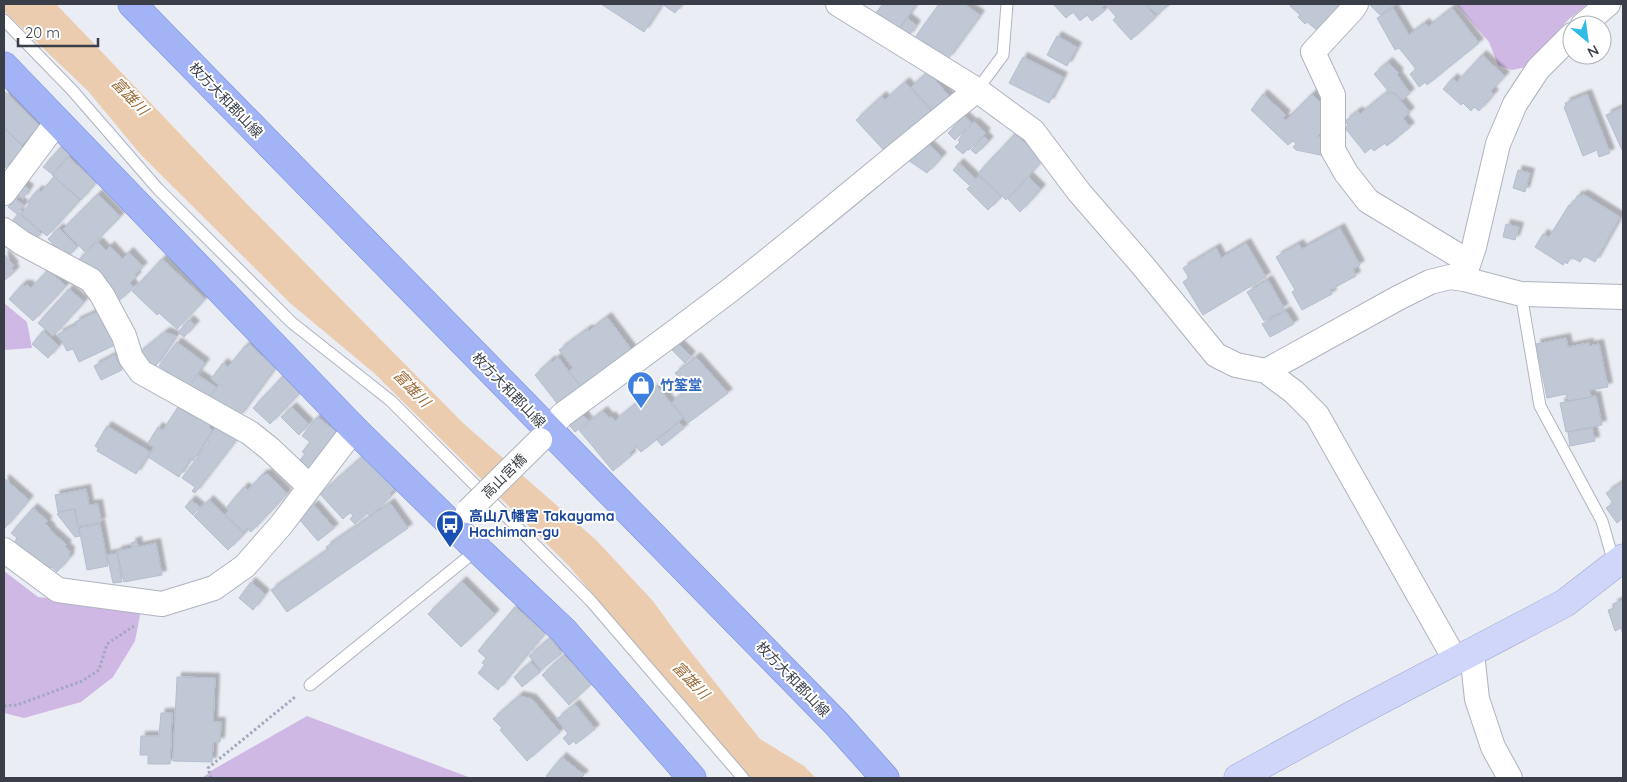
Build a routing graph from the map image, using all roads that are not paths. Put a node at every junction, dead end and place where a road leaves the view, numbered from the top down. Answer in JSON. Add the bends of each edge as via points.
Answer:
{"nodes":[{"id":1,"x":132,"y":4,"type":"edge"},
{"id":2,"x":838,"y":4,"type":"edge"},
{"id":3,"x":1007,"y":4,"type":"edge"},
{"id":4,"x":1356,"y":4,"type":"edge"},
{"id":5,"x":1608,"y":4,"type":"edge"},
{"id":6,"x":1595,"y":15,"type":"edge"},
{"id":7,"x":4,"y":20,"type":"edge"},
{"id":8,"x":1562,"y":45,"type":"edge"},
{"id":9,"x":4,"y":66,"type":"edge"},
{"id":10,"x":977,"y":90,"type":"junction"},
{"id":11,"x":58,"y":122,"type":"junction"},
{"id":12,"x":4,"y":193,"type":"edge"},
{"id":13,"x":4,"y":230,"type":"edge"},
{"id":14,"x":1466,"y":270,"type":"junction"},
{"id":15,"x":1521,"y":294,"type":"junction"},
{"id":16,"x":1623,"y":297,"type":"edge"},
{"id":17,"x":1266,"y":371,"type":"junction"},
{"id":18,"x":354,"y":429,"type":"junction"},
{"id":19,"x":544,"y":435,"type":"junction"},
{"id":20,"x":310,"y":486,"type":"junction"},
{"id":21,"x":460,"y":519,"type":"junction"},
{"id":22,"x":478,"y":549,"type":"junction"},
{"id":23,"x":4,"y":550,"type":"edge"},
{"id":24,"x":1619,"y":561,"type":"edge"},
{"id":25,"x":1464,"y":657,"type":"junction"},
{"id":26,"x":310,"y":685,"type":"road end"},
{"id":27,"x":692,"y":778,"type":"edge"},
{"id":28,"x":744,"y":778,"type":"edge"},
{"id":29,"x":885,"y":778,"type":"edge"},
{"id":30,"x":1238,"y":778,"type":"edge"},
{"id":31,"x":1510,"y":778,"type":"edge"}],
"edges":[{"from":1,"to":19,"type":"main road","name":"枚方大和郡山線"},
{"from":2,"to":10,"type":"street"},
{"from":3,"to":10,"type":"lane","via":[[1002,55]]},
{"from":4,"to":14,"type":"street","via":[[1313,52],[1333,96],[1333,150],[1346,173],[1368,200]]},
{"from":5,"to":6,"type":"street"},
{"from":7,"to":28,"type":"lane","via":[[72,90],[158,189],[291,322],[391,401],[590,600]]},
{"from":8,"to":14,"type":"street","via":[[1538,69],[1515,104],[1498,144]]},
{"from":9,"to":11,"type":"main road"},
{"from":10,"to":17,"type":"street","via":[[1033,131],[1079,192],[1216,355],[1236,365]]},
{"from":10,"to":19,"type":"street","name":"高山宮橋","via":[[728,291],[562,415]]},
{"from":11,"to":12,"type":"street"},
{"from":11,"to":18,"type":"main road"},
{"from":13,"to":20,"type":"street","via":[[92,280],[141,372],[250,433]]},
{"from":14,"to":15,"type":"street"},
{"from":14,"to":17,"type":"street","via":[[1430,282]]},
{"from":15,"to":16,"type":"street"},
{"from":15,"to":24,"type":"lane","via":[[1540,406],[1602,521]]},
{"from":17,"to":25,"type":"street","via":[[1317,415]]},
{"from":18,"to":20,"type":"street"},
{"from":18,"to":21,"type":"main road"},
{"from":19,"to":21,"type":"street","name":"高山宮橋","bridge":true},
{"from":19,"to":29,"type":"main road","name":"枚方大和郡山線","via":[[608,489]]},
{"from":20,"to":23,"type":"street","via":[[245,566],[214,588],[162,604],[58,590]]},
{"from":21,"to":22,"type":"main road"},
{"from":22,"to":26,"type":"lane"},
{"from":22,"to":27,"type":"main road","via":[[564,631]]},
{"from":24,"to":25,"type":"street","via":[[1565,604]]},
{"from":25,"to":30,"type":"street"},
{"from":25,"to":31,"type":"street","via":[[1493,747]]}]}
